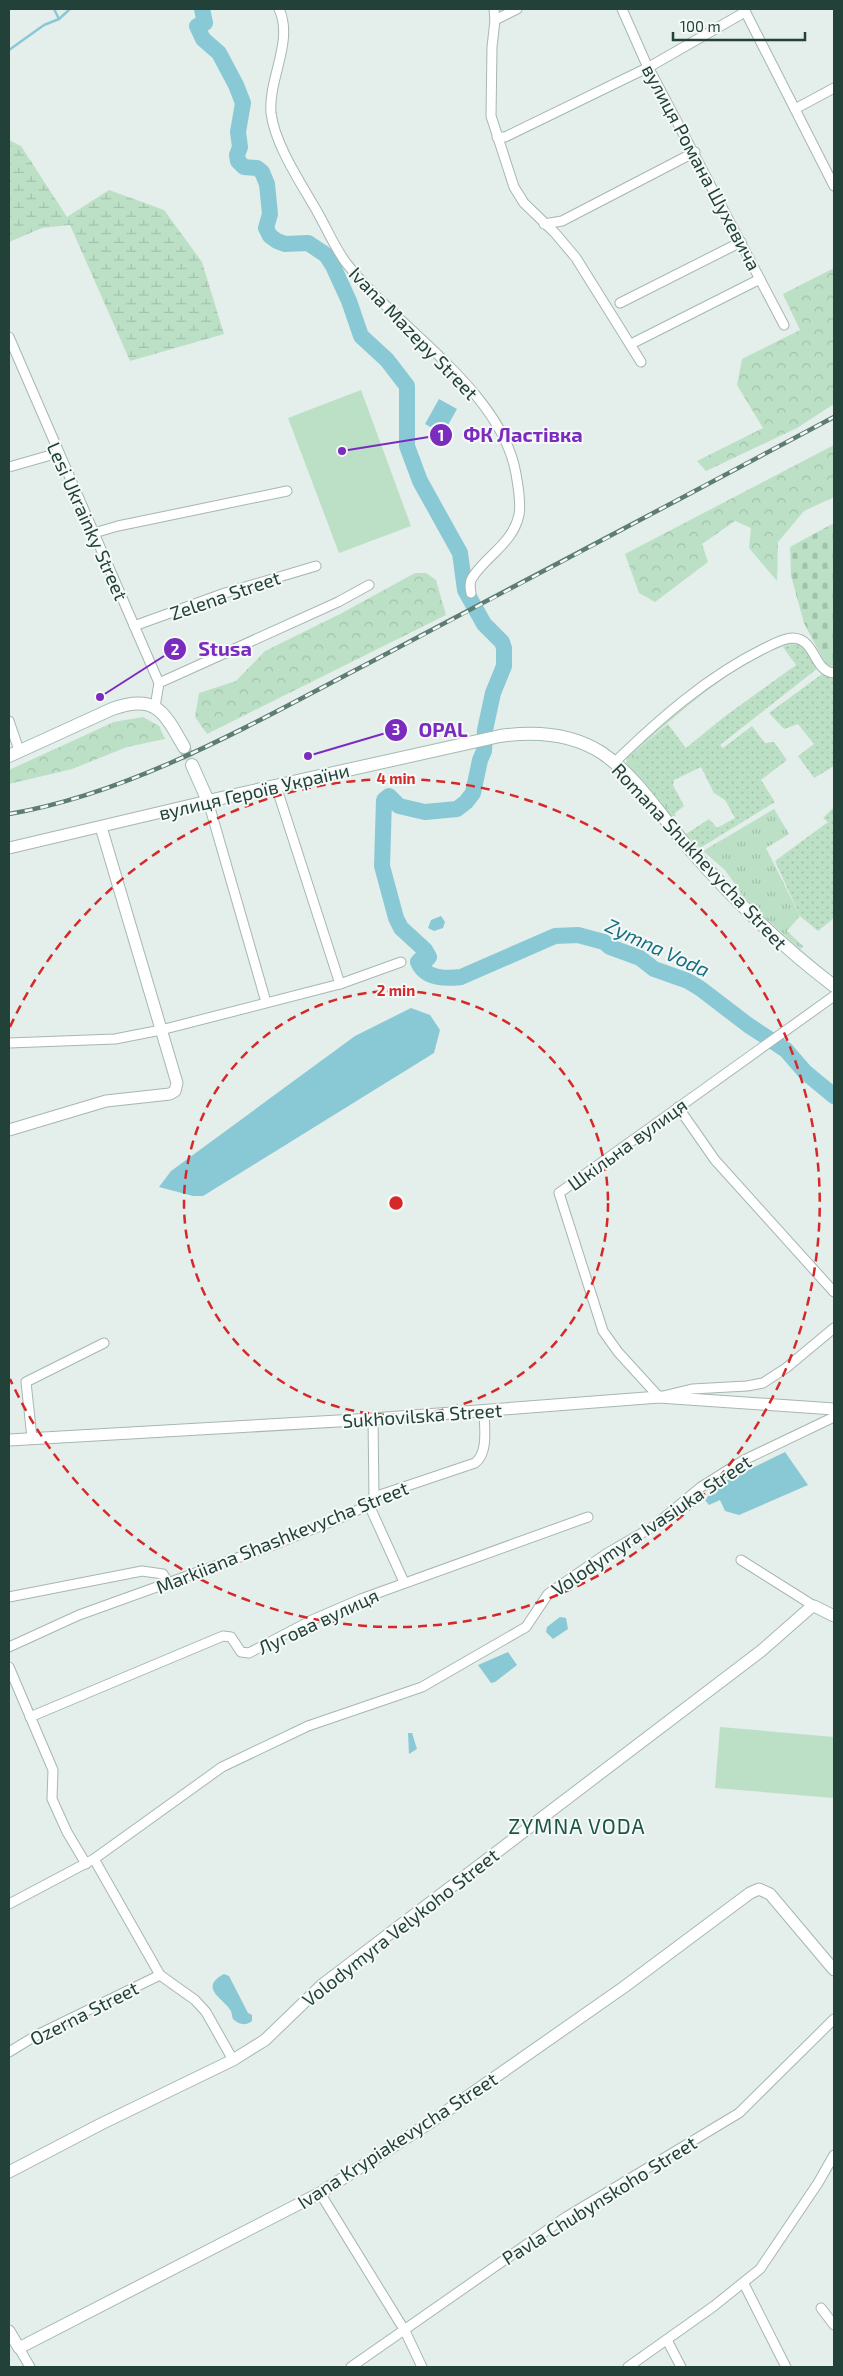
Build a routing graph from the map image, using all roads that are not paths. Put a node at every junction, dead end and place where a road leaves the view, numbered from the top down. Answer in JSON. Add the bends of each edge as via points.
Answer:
{"nodes":[{"id":1,"x":279,"y":9,"type":"edge"},
{"id":2,"x":494,"y":9,"type":"edge"},
{"id":3,"x":517,"y":9,"type":"edge"},
{"id":4,"x":622,"y":9,"type":"edge"},
{"id":5,"x":745,"y":10,"type":"edge"},
{"id":6,"x":495,"y":20,"type":"junction"},
{"id":7,"x":649,"y":67,"type":"junction"},
{"id":8,"x":834,"y":88,"type":"edge"},
{"id":9,"x":795,"y":109,"type":"junction"},
{"id":10,"x":497,"y":137,"type":"junction"},
{"id":11,"x":695,"y":152,"type":"junction"},
{"id":12,"x":834,"y":186,"type":"edge"},
{"id":13,"x":544,"y":224,"type":"junction"},
{"id":14,"x":740,"y":242,"type":"junction"},
{"id":15,"x":760,"y":279,"type":"junction"},
{"id":16,"x":620,"y":303,"type":"dead end"},
{"id":17,"x":784,"y":325,"type":"dead end"},
{"id":18,"x":9,"y":337,"type":"edge"},
{"id":19,"x":635,"y":342,"type":"dead end"},
{"id":20,"x":641,"y":362,"type":"dead end"},
{"id":21,"x":58,"y":453,"type":"junction"},
{"id":22,"x":9,"y":466,"type":"edge"},
{"id":23,"x":287,"y":491,"type":"dead end"},
{"id":24,"x":94,"y":533,"type":"junction"},
{"id":25,"x":316,"y":566,"type":"dead end"},
{"id":26,"x":369,"y":585,"type":"dead end"},
{"id":27,"x":471,"y":593,"type":"dead end"},
{"id":28,"x":134,"y":626,"type":"junction"},
{"id":29,"x":834,"y":672,"type":"edge"},
{"id":30,"x":159,"y":683,"type":"junction"},
{"id":31,"x":155,"y":707,"type":"junction"},
{"id":32,"x":9,"y":721,"type":"edge"},
{"id":33,"x":500,"y":736,"type":"joint"},
{"id":34,"x":184,"y":747,"type":"tunnel mouth"},
{"id":35,"x":14,"y":753,"type":"edge"},
{"id":36,"x":614,"y":763,"type":"junction"},
{"id":37,"x":192,"y":765,"type":"tunnel mouth"},
{"id":38,"x":276,"y":786,"type":"junction"},
{"id":39,"x":208,"y":800,"type":"junction"},
{"id":40,"x":101,"y":827,"type":"junction"},
{"id":41,"x":9,"y":848,"type":"edge"},
{"id":42,"x":400,"y":962,"type":"dead end"},
{"id":43,"x":340,"y":984,"type":"junction"},
{"id":44,"x":834,"y":986,"type":"edge"},
{"id":45,"x":834,"y":996,"type":"edge"},
{"id":46,"x":266,"y":1002,"type":"junction"},
{"id":47,"x":160,"y":1030,"type":"junction"},
{"id":48,"x":9,"y":1043,"type":"edge"},
{"id":49,"x":678,"y":1107,"type":"junction"},
{"id":50,"x":9,"y":1130,"type":"edge"},
{"id":51,"x":834,"y":1292,"type":"edge"},
{"id":52,"x":834,"y":1328,"type":"edge"},
{"id":53,"x":104,"y":1343,"type":"dead end"},
{"id":54,"x":659,"y":1397,"type":"junction"},
{"id":55,"x":834,"y":1409,"type":"edge"},
{"id":56,"x":484,"y":1410,"type":"junction"},
{"id":57,"x":834,"y":1417,"type":"edge"},
{"id":58,"x":373,"y":1419,"type":"junction"},
{"id":59,"x":32,"y":1438,"type":"junction"},
{"id":60,"x":9,"y":1440,"type":"edge"},
{"id":61,"x":374,"y":1497,"type":"junction"},
{"id":62,"x":369,"y":1505,"type":"junction"},
{"id":63,"x":588,"y":1517,"type":"dead end"},
{"id":64,"x":741,"y":1560,"type":"dead end"},
{"id":65,"x":404,"y":1582,"type":"junction"},
{"id":66,"x":169,"y":1584,"type":"junction"},
{"id":67,"x":9,"y":1597,"type":"edge"},
{"id":68,"x":814,"y":1606,"type":"junction"},
{"id":69,"x":834,"y":1616,"type":"edge"},
{"id":70,"x":9,"y":1647,"type":"edge"},
{"id":71,"x":9,"y":1667,"type":"edge"},
{"id":72,"x":30,"y":1717,"type":"junction"},
{"id":73,"x":94,"y":1859,"type":"junction"},
{"id":74,"x":86,"y":1864,"type":"junction"},
{"id":75,"x":9,"y":1904,"type":"edge"},
{"id":76,"x":834,"y":1970,"type":"edge"},
{"id":77,"x":160,"y":1975,"type":"junction"},
{"id":78,"x":834,"y":2019,"type":"edge"},
{"id":79,"x":9,"y":2052,"type":"edge"},
{"id":80,"x":233,"y":2060,"type":"junction"},
{"id":81,"x":834,"y":2156,"type":"edge"},
{"id":82,"x":9,"y":2172,"type":"edge"},
{"id":83,"x":320,"y":2193,"type":"junction"},
{"id":84,"x":744,"y":2284,"type":"junction"},
{"id":85,"x":821,"y":2308,"type":"dead end"},
{"id":86,"x":834,"y":2325,"type":"edge"},
{"id":87,"x":405,"y":2331,"type":"junction"},
{"id":88,"x":9,"y":2334,"type":"edge"},
{"id":89,"x":667,"y":2340,"type":"junction"},
{"id":90,"x":19,"y":2348,"type":"junction"},
{"id":91,"x":30,"y":2367,"type":"edge"},
{"id":92,"x":351,"y":2367,"type":"edge"},
{"id":93,"x":422,"y":2367,"type":"edge"},
{"id":94,"x":628,"y":2367,"type":"edge"},
{"id":95,"x":681,"y":2367,"type":"edge"},
{"id":96,"x":786,"y":2367,"type":"edge"}],
"edges":[{"from":1,"to":27,"type":"street","name":"Ivana Mazepy Street","via":[[283,39],[271,112],[274,128],[289,160],[347,264],[472,388],[504,440],[516,473],[519,515],[510,536],[472,579]]},
{"from":2,"to":6,"type":"street"},
{"from":3,"to":6,"type":"street"},
{"from":4,"to":7,"type":"street","name":"вулиця Романа Шухевича"},
{"from":5,"to":7,"type":"street"},
{"from":5,"to":9,"type":"street"},
{"from":6,"to":10,"type":"street","via":[[491,116]]},
{"from":7,"to":10,"type":"street","via":[[505,137]]},
{"from":7,"to":11,"type":"street","name":"вулиця Романа Шухевича"},
{"from":8,"to":9,"type":"street"},
{"from":9,"to":12,"type":"street"},
{"from":10,"to":13,"type":"street","via":[[514,187]]},
{"from":11,"to":13,"type":"street","via":[[562,221]]},
{"from":11,"to":14,"type":"street","name":"вулиця Романа Шухевича"},
{"from":13,"to":20,"type":"street","via":[[576,258]]},
{"from":14,"to":15,"type":"street","name":"вулиця Романа Шухевича"},
{"from":14,"to":16,"type":"street"},
{"from":15,"to":17,"type":"street","name":"вулиця Романа Шухевича"},
{"from":15,"to":19,"type":"street"},
{"from":18,"to":21,"type":"street","name":"Lesi Ukrainky Street"},
{"from":21,"to":22,"type":"street"},
{"from":21,"to":24,"type":"street","name":"Lesi Ukrainky Street"},
{"from":23,"to":24,"type":"street"},
{"from":24,"to":28,"type":"street","name":"Lesi Ukrainky Street"},
{"from":25,"to":28,"type":"street","name":"Zelena Street","via":[[225,593]]},
{"from":26,"to":30,"type":"street"},
{"from":28,"to":30,"type":"street","name":"Lesi Ukrainky Street"},
{"from":29,"to":36,"type":"street","via":[[821,667],[804,641],[791,638],[779,642],[700,687]]},
{"from":30,"to":31,"type":"street"},
{"from":31,"to":34,"type":"main road","via":[[168,720]]},
{"from":31,"to":35,"type":"main road","via":[[141,702],[129,703]]},
{"from":32,"to":35,"type":"street"},
{"from":33,"to":36,"type":"main road","name":"Romana Shukhevycha Street","via":[[543,734],[566,737],[602,753]]},
{"from":33,"to":38,"type":"main road","name":"вулиця Героїв України"},
{"from":36,"to":44,"type":"main road","name":"Romana Shukhevycha Street","via":[[727,890],[779,942]]},
{"from":37,"to":39,"type":"main road"},
{"from":38,"to":39,"type":"main road","name":"вулиця Героїв України"},
{"from":38,"to":43,"type":"street"},
{"from":39,"to":40,"type":"street","name":"вулиця Героїв України"},
{"from":39,"to":46,"type":"street"},
{"from":40,"to":41,"type":"street","name":"вулиця Героїв України"},
{"from":40,"to":47,"type":"street"},
{"from":42,"to":43,"type":"street"},
{"from":43,"to":46,"type":"street"},
{"from":45,"to":49,"type":"street","name":"Шкільна вулиця"},
{"from":46,"to":47,"type":"street"},
{"from":47,"to":48,"type":"street","via":[[115,1039]]},
{"from":47,"to":50,"type":"street","via":[[177,1083],[176,1091],[106,1101]]},
{"from":49,"to":51,"type":"street","via":[[715,1160]]},
{"from":49,"to":54,"type":"street","name":"Шкільна вулиця","via":[[559,1193],[603,1331]]},
{"from":52,"to":54,"type":"street","via":[[786,1368],[763,1382],[747,1386],[692,1388]]},
{"from":53,"to":59,"type":"street","via":[[26,1382]]},
{"from":54,"to":55,"type":"street","name":"Sukhovilska Street"},
{"from":54,"to":56,"type":"street","name":"Sukhovilska Street"},
{"from":56,"to":58,"type":"street","name":"Sukhovilska Street"},
{"from":56,"to":61,"type":"street","name":"Markiiana Shashkevycha Street","via":[[484,1449],[475,1463]]},
{"from":57,"to":73,"type":"street","name":"Volodymyra Ivasiuka Street","via":[[744,1460],[701,1487],[654,1526],[548,1594],[526,1627],[422,1687],[308,1726],[222,1767]]},
{"from":58,"to":59,"type":"street","name":"Sukhovilska Street"},
{"from":58,"to":61,"type":"street"},
{"from":59,"to":60,"type":"street","name":"Sukhovilska Street"},
{"from":61,"to":62,"type":"street","name":"Markiiana Shashkevycha Street"},
{"from":62,"to":65,"type":"street"},
{"from":62,"to":66,"type":"street","name":"Markiiana Shashkevycha Street"},
{"from":63,"to":65,"type":"street","name":"Лугова вулиця"},
{"from":64,"to":68,"type":"street"},
{"from":65,"to":72,"type":"street","name":"Лугова вулиця","via":[[312,1620],[249,1653],[241,1652],[232,1637],[223,1636]]},
{"from":66,"to":67,"type":"street","via":[[163,1574],[142,1571]]},
{"from":66,"to":70,"type":"street","name":"Markiiana Shashkevycha Street","via":[[79,1615]]},
{"from":68,"to":69,"type":"street"},
{"from":68,"to":80,"type":"street","name":"Volodymyra Velykoho Street","via":[[760,1651],[322,1985],[265,2040]]},
{"from":71,"to":72,"type":"street"},
{"from":72,"to":74,"type":"street","via":[[53,1770],[52,1799]]},
{"from":73,"to":74,"type":"street","name":"Volodymyra Ivasiuka Street"},
{"from":73,"to":77,"type":"street"},
{"from":74,"to":75,"type":"street","name":"Volodymyra Ivasiuka Street"},
{"from":76,"to":83,"type":"street","name":"Ivana Krypiakevycha Street","via":[[770,1894],[759,1889],[447,2110]]},
{"from":77,"to":79,"type":"street","name":"Ozerna Street"},
{"from":77,"to":80,"type":"street","via":[[206,2012]]},
{"from":78,"to":87,"type":"street","name":"Pavla Chubynskoho Street","via":[[739,2112],[566,2217]]},
{"from":80,"to":82,"type":"street","name":"Volodymyra Velykoho Street"},
{"from":81,"to":84,"type":"street","via":[[760,2269]]},
{"from":83,"to":87,"type":"street"},
{"from":83,"to":90,"type":"street","name":"Ivana Krypiakevycha Street"},
{"from":84,"to":89,"type":"street"},
{"from":84,"to":96,"type":"street"},
{"from":85,"to":86,"type":"street"},
{"from":87,"to":92,"type":"street","name":"Pavla Chubynskoho Street"},
{"from":87,"to":93,"type":"street"},
{"from":88,"to":90,"type":"street"},
{"from":89,"to":94,"type":"street"},
{"from":89,"to":95,"type":"street"},
{"from":90,"to":91,"type":"street"}]}
